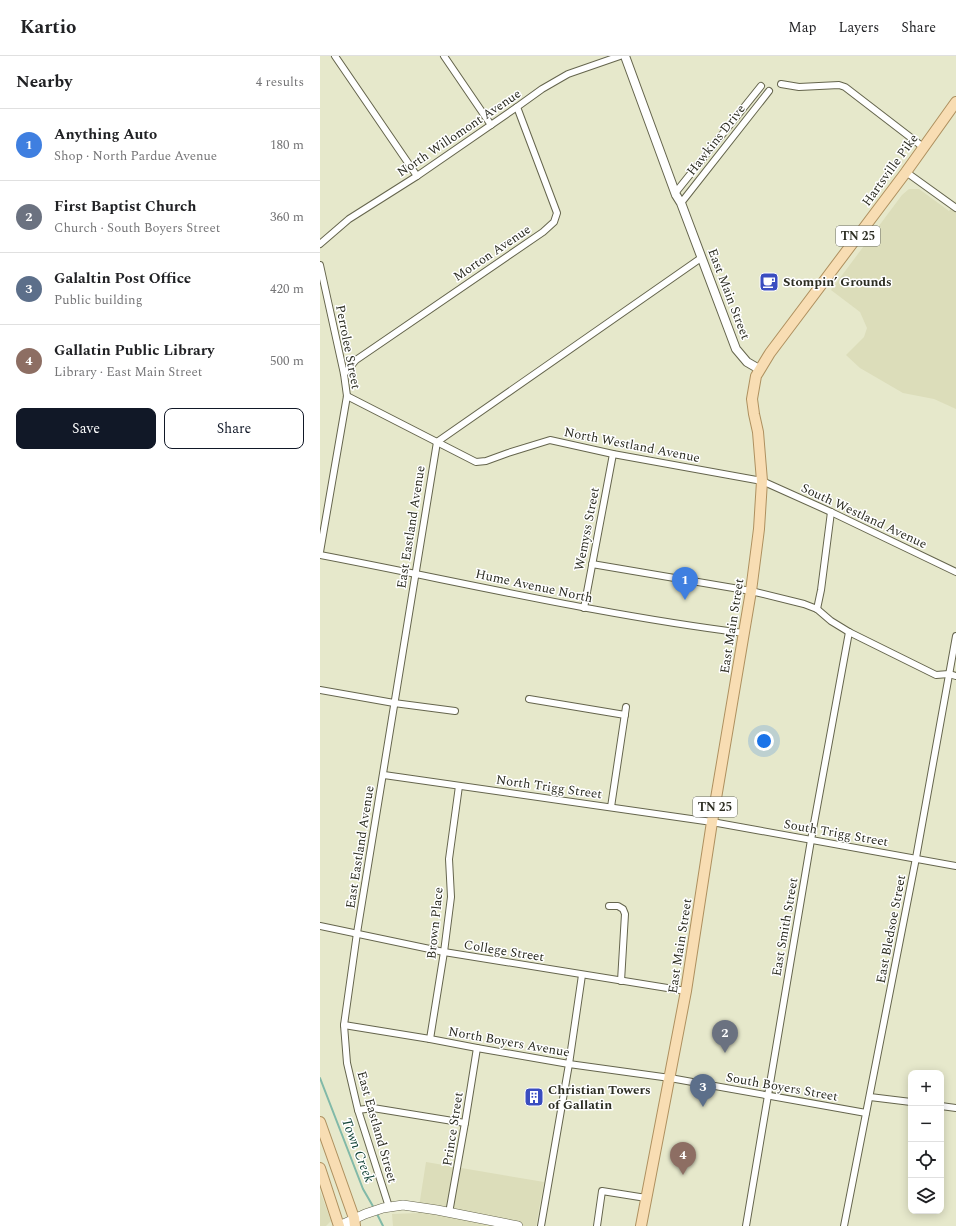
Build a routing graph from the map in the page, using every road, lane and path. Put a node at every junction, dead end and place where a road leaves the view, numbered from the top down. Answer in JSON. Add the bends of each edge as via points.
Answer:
{"nodes":[{"id":1,"x":336,"y":56,"type":"edge"},
{"id":2,"x":444,"y":56,"type":"edge"},
{"id":3,"x":620,"y":56,"type":"edge"},
{"id":4,"x":625,"y":56,"type":"edge"},
{"id":5,"x":781,"y":84,"type":"dead end"},
{"id":6,"x":761,"y":86,"type":"dead end"},
{"id":7,"x":769,"y":91,"type":"dead end"},
{"id":8,"x":956,"y":102,"type":"edge"},
{"id":9,"x":518,"y":107,"type":"junction"},
{"id":10,"x":491,"y":125,"type":"junction"},
{"id":11,"x":924,"y":147,"type":"junction"},
{"id":12,"x":906,"y":172,"type":"junction"},
{"id":13,"x":417,"y":176,"type":"junction"},
{"id":14,"x":676,"y":192,"type":"junction"},
{"id":15,"x":681,"y":203,"type":"junction"},
{"id":16,"x":956,"y":208,"type":"edge"},
{"id":17,"x":320,"y":244,"type":"edge"},
{"id":18,"x":702,"y":258,"type":"junction"},
{"id":19,"x":320,"y":265,"type":"edge"},
{"id":20,"x":759,"y":369,"type":"junction"},
{"id":21,"x":344,"y":374,"type":"junction"},
{"id":22,"x":347,"y":396,"type":"junction"},
{"id":23,"x":437,"y":442,"type":"junction"},
{"id":24,"x":613,"y":454,"type":"junction"},
{"id":25,"x":762,"y":481,"type":"junction"},
{"id":26,"x":831,"y":512,"type":"junction"},
{"id":27,"x":320,"y":554,"type":"edge"},
{"id":28,"x":592,"y":564,"type":"junction"},
{"id":29,"x":956,"y":572,"type":"edge"},
{"id":30,"x":415,"y":573,"type":"junction"},
{"id":31,"x":751,"y":591,"type":"junction"},
{"id":32,"x":584,"y":608,"type":"junction"},
{"id":33,"x":817,"y":609,"type":"junction"},
{"id":34,"x":848,"y":632,"type":"junction"},
{"id":35,"x":744,"y":633,"type":"junction"},
{"id":36,"x":956,"y":636,"type":"edge"},
{"id":37,"x":949,"y":674,"type":"junction"},
{"id":38,"x":956,"y":676,"type":"edge"},
{"id":39,"x":320,"y":690,"type":"edge"},
{"id":40,"x":529,"y":699,"type":"dead end"},
{"id":41,"x":394,"y":703,"type":"junction"},
{"id":42,"x":626,"y":707,"type":"dead end"},
{"id":43,"x":455,"y":711,"type":"dead end"},
{"id":44,"x":625,"y":715,"type":"junction"},
{"id":45,"x":384,"y":775,"type":"junction"},
{"id":46,"x":459,"y":786,"type":"junction"},
{"id":47,"x":611,"y":807,"type":"junction"},
{"id":48,"x":712,"y":822,"type":"junction"},
{"id":49,"x":811,"y":840,"type":"junction"},
{"id":50,"x":916,"y":858,"type":"junction"},
{"id":51,"x":956,"y":866,"type":"edge"},
{"id":52,"x":609,"y":906,"type":"dead end"},
{"id":53,"x":320,"y":926,"type":"edge"},
{"id":54,"x":357,"y":933,"type":"junction"},
{"id":55,"x":444,"y":952,"type":"junction"},
{"id":56,"x":582,"y":975,"type":"junction"},
{"id":57,"x":621,"y":981,"type":"junction"},
{"id":58,"x":686,"y":991,"type":"junction"},
{"id":59,"x":344,"y":1024,"type":"junction"},
{"id":60,"x":430,"y":1039,"type":"junction"},
{"id":61,"x":477,"y":1048,"type":"junction"},
{"id":62,"x":569,"y":1064,"type":"junction"},
{"id":63,"x":670,"y":1078,"type":"junction"},
{"id":64,"x":768,"y":1096,"type":"junction"},
{"id":65,"x":870,"y":1097,"type":"junction"},
{"id":66,"x":908,"y":1102,"type":"edge"},
{"id":67,"x":944,"y":1106,"type":"edge"},
{"id":68,"x":956,"y":1108,"type":"edge"},
{"id":69,"x":358,"y":1110,"type":"junction"},
{"id":70,"x":866,"y":1113,"type":"junction"},
{"id":71,"x":320,"y":1122,"type":"edge"},
{"id":72,"x":465,"y":1123,"type":"junction"},
{"id":73,"x":320,"y":1168,"type":"edge"},
{"id":74,"x":646,"y":1198,"type":"junction"},
{"id":75,"x":386,"y":1207,"type":"junction"},
{"id":76,"x":449,"y":1213,"type":"junction"},
{"id":77,"x":354,"y":1222,"type":"edge"},
{"id":78,"x":339,"y":1226,"type":"edge"},
{"id":79,"x":518,"y":1226,"type":"edge"},
{"id":80,"x":541,"y":1226,"type":"edge"},
{"id":81,"x":597,"y":1226,"type":"edge"},
{"id":82,"x":641,"y":1226,"type":"edge"},
{"id":83,"x":746,"y":1226,"type":"edge"},
{"id":84,"x":844,"y":1226,"type":"edge"}],
"edges":[{"from":1,"to":13,"type":"street"},
{"from":2,"to":10,"type":"street"},
{"from":3,"to":9,"type":"street","name":"North Willomont Avenue","via":[[568,74]]},
{"from":4,"to":14,"type":"street","name":"East Main Street"},
{"from":5,"to":11,"type":"street","via":[[799,87],[839,85]]},
{"from":6,"to":14,"type":"street","name":"Hawkins Drive"},
{"from":7,"to":15,"type":"street","name":"Hawkins Drive"},
{"from":8,"to":11,"type":"main road","name":"Hartsville Pike","number":"TN 25"},
{"from":9,"to":10,"type":"street","name":"North Willomont Avenue"},
{"from":9,"to":21,"type":"street","name":"Morton Avenue","via":[[557,213],[554,222],[356,360]]},
{"from":10,"to":13,"type":"street","name":"North Willomont Avenue"},
{"from":11,"to":12,"type":"main road","name":"Hartsville Pike","number":"TN 25"},
{"from":12,"to":16,"type":"street"},
{"from":12,"to":20,"type":"main road","name":"Hartsville Pike","number":"TN 25"},
{"from":13,"to":17,"type":"street","name":"North Willomont Avenue","via":[[349,219]]},
{"from":14,"to":15,"type":"street","name":"East Main Street"},
{"from":15,"to":18,"type":"street","name":"East Main Street"},
{"from":18,"to":20,"type":"street","name":"East Main Street","via":[[736,349],[747,362]]},
{"from":18,"to":23,"type":"street"},
{"from":19,"to":21,"type":"street","name":"Perrolee Street"},
{"from":20,"to":25,"type":"main road","name":"East Main Street","number":"TN 25","via":[[752,399]]},
{"from":21,"to":22,"type":"street","name":"Perrolee Street"},
{"from":22,"to":23,"type":"street","name":"North Westland Avenue"},
{"from":22,"to":27,"type":"street","name":"Perrolee Street"},
{"from":23,"to":24,"type":"street","name":"North Westland Avenue","via":[[476,462],[550,440]]},
{"from":23,"to":30,"type":"street","name":"East Eastland Avenue"},
{"from":24,"to":25,"type":"street","name":"North Westland Avenue"},
{"from":24,"to":28,"type":"street","name":"Wemyss Street"},
{"from":25,"to":26,"type":"street","name":"South Westland Avenue"},
{"from":25,"to":31,"type":"main road","name":"East Main Street","number":"TN 25"},
{"from":26,"to":29,"type":"street","name":"South Westland Avenue"},
{"from":26,"to":33,"type":"street"},
{"from":27,"to":30,"type":"street","name":"Hume Avenue North"},
{"from":28,"to":31,"type":"street"},
{"from":28,"to":32,"type":"street","name":"Wemyss Street"},
{"from":30,"to":32,"type":"street","name":"Hume Avenue North"},
{"from":30,"to":41,"type":"street","name":"East Eastland Avenue"},
{"from":31,"to":33,"type":"street"},
{"from":31,"to":35,"type":"main road","name":"East Main Street","number":"TN 25"},
{"from":32,"to":35,"type":"street","name":"Hume Avenue North"},
{"from":33,"to":34,"type":"street"},
{"from":34,"to":37,"type":"street","via":[[936,675]]},
{"from":34,"to":49,"type":"street","name":"East Smith Street"},
{"from":35,"to":48,"type":"main road","name":"East Main Street","number":"TN 25"},
{"from":36,"to":37,"type":"street","name":"East Bledsoe Street"},
{"from":37,"to":38,"type":"street"},
{"from":37,"to":50,"type":"street","name":"East Bledsoe Street"},
{"from":39,"to":41,"type":"street"},
{"from":40,"to":44,"type":"street"},
{"from":41,"to":43,"type":"street"},
{"from":41,"to":45,"type":"street","name":"East Eastland Avenue"},
{"from":42,"to":44,"type":"street"},
{"from":44,"to":47,"type":"street"},
{"from":45,"to":46,"type":"street","name":"North Trigg Street"},
{"from":45,"to":54,"type":"street","name":"East Eastland Avenue"},
{"from":46,"to":47,"type":"street","name":"North Trigg Street"},
{"from":46,"to":55,"type":"street","name":"Brown Place","via":[[449,859],[451,897]]},
{"from":47,"to":48,"type":"street","name":"North Trigg Street"},
{"from":48,"to":49,"type":"street","name":"South Trigg Street"},
{"from":48,"to":58,"type":"main road","name":"East Main Street","number":"TN 25"},
{"from":49,"to":50,"type":"street","name":"South Trigg Street"},
{"from":49,"to":64,"type":"street","name":"East Smith Street"},
{"from":50,"to":51,"type":"street","name":"South Trigg Street"},
{"from":50,"to":65,"type":"street","name":"East Bledsoe Street"},
{"from":52,"to":57,"type":"street","via":[[624,909],[625,914]]},
{"from":53,"to":54,"type":"street","name":"College Street"},
{"from":54,"to":55,"type":"street","name":"College Street"},
{"from":54,"to":59,"type":"street","name":"East Eastland Street"},
{"from":55,"to":56,"type":"street","name":"College Street"},
{"from":55,"to":60,"type":"street","name":"Brown Place"},
{"from":56,"to":57,"type":"street","name":"College Street"},
{"from":56,"to":62,"type":"street"},
{"from":57,"to":58,"type":"street","name":"College Street"},
{"from":58,"to":63,"type":"main road","name":"East Main Street","number":"TN 25"},
{"from":59,"to":60,"type":"street","name":"North Boyers Avenue"},
{"from":59,"to":69,"type":"street","name":"East Eastland Street","via":[[347,1063]]},
{"from":60,"to":61,"type":"street","name":"North Boyers Avenue"},
{"from":61,"to":62,"type":"street","name":"North Boyers Avenue"},
{"from":61,"to":72,"type":"street","name":"Prince Street"},
{"from":62,"to":63,"type":"street","name":"North Boyers Avenue"},
{"from":62,"to":80,"type":"street"},
{"from":63,"to":64,"type":"street","name":"South Boyers Street"},
{"from":63,"to":74,"type":"main road","name":"East Main Street","number":"TN 25"},
{"from":64,"to":70,"type":"street","name":"South Boyers Street"},
{"from":64,"to":83,"type":"street","name":"East Smith Street"},
{"from":65,"to":66,"type":"street"},
{"from":65,"to":70,"type":"street","name":"East Bledsoe Street"},
{"from":67,"to":68,"type":"street"},
{"from":69,"to":72,"type":"street","via":[[373,1108]]},
{"from":69,"to":75,"type":"street","name":"East Eastland Street"},
{"from":70,"to":84,"type":"street","name":"East Bledsoe Street"},
{"from":71,"to":77,"type":"main road"},
{"from":72,"to":76,"type":"street","name":"Prince Street"},
{"from":73,"to":78,"type":"main road"},
{"from":74,"to":81,"type":"street","via":[[602,1191]]},
{"from":74,"to":82,"type":"main road","name":"East Main Street","number":"TN 25"},
{"from":75,"to":76,"type":"main road","via":[[403,1205]]},
{"from":75,"to":77,"type":"main road","via":[[365,1214]]},
{"from":76,"to":79,"type":"main road"},
{"from":77,"to":78,"type":"main road"}]}
